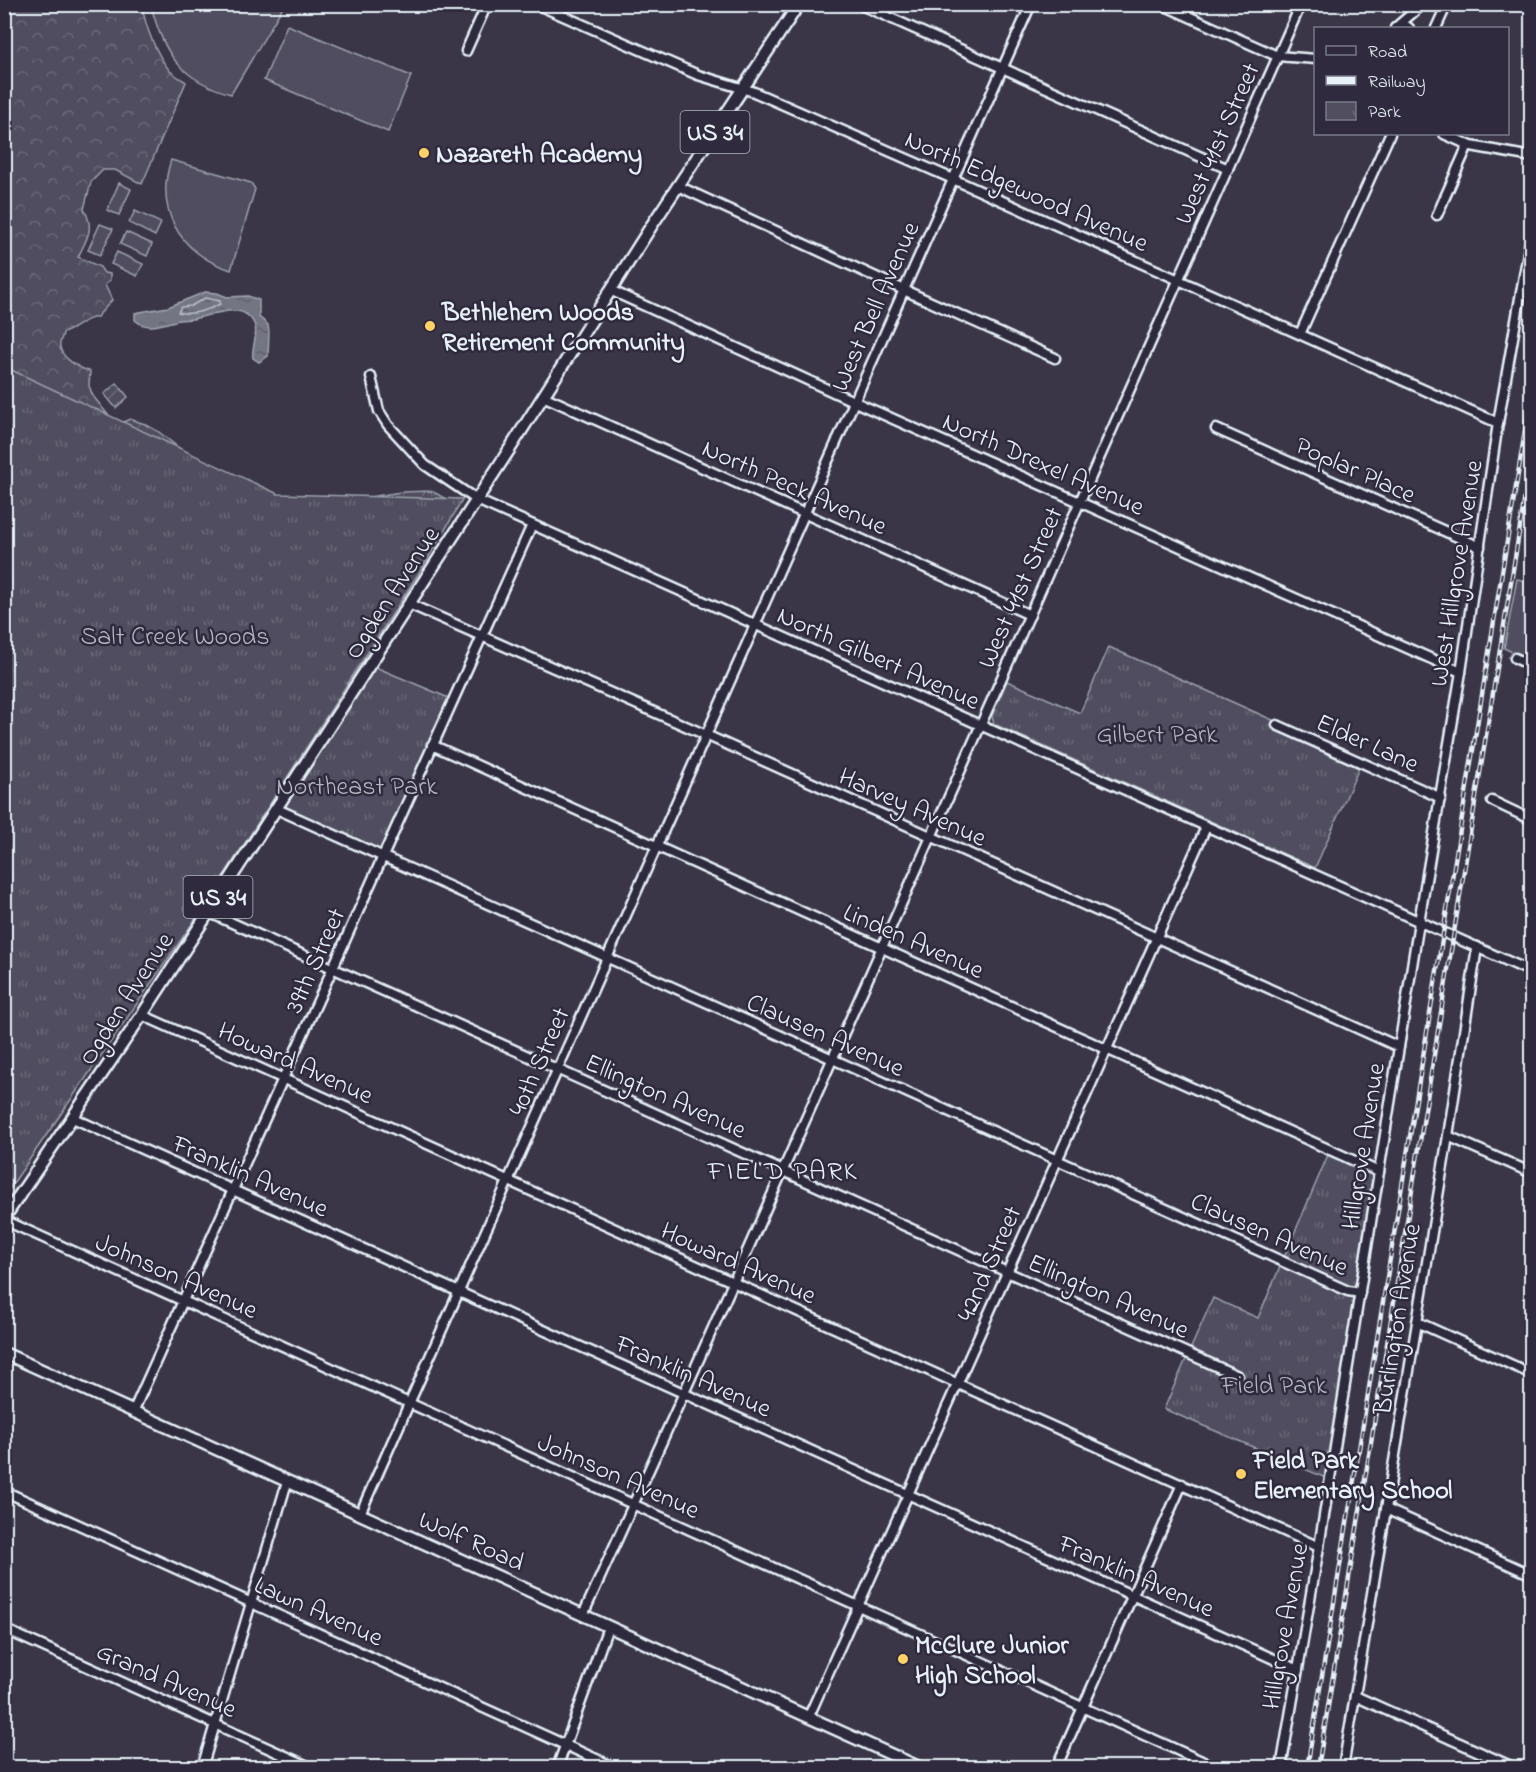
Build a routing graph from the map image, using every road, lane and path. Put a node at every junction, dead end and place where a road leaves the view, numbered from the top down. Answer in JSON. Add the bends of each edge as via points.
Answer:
{"nodes":[{"id":1,"x":487,"y":4,"type":"edge"},
{"id":2,"x":536,"y":4,"type":"edge"},
{"id":3,"x":799,"y":4,"type":"edge"},
{"id":4,"x":859,"y":4,"type":"edge"},
{"id":5,"x":1031,"y":4,"type":"edge"},
{"id":6,"x":1161,"y":4,"type":"edge"},
{"id":7,"x":1300,"y":4,"type":"edge"},
{"id":8,"x":1423,"y":4,"type":"edge"},
{"id":9,"x":1447,"y":4,"type":"edge"},
{"id":10,"x":1402,"y":27,"type":"edge"},
{"id":11,"x":1436,"y":27,"type":"edge"},
{"id":12,"x":466,"y":51,"type":"dead end"},
{"id":13,"x":1277,"y":56,"type":"junction"},
{"id":14,"x":1314,"y":59,"type":"edge"},
{"id":15,"x":1002,"y":68,"type":"junction"},
{"id":16,"x":745,"y":88,"type":"junction"},
{"id":17,"x":1390,"y":135,"type":"edge"},
{"id":18,"x":1446,"y":135,"type":"edge"},
{"id":19,"x":1468,"y":145,"type":"junction"},
{"id":20,"x":1532,"y":157,"type":"edge"},
{"id":21,"x":1228,"y":169,"type":"junction"},
{"id":22,"x":953,"y":179,"type":"junction"},
{"id":23,"x":678,"y":186,"type":"junction"},
{"id":24,"x":1437,"y":215,"type":"dead end"},
{"id":25,"x":1532,"y":230,"type":"edge"},
{"id":26,"x":1179,"y":280,"type":"junction"},
{"id":27,"x":610,"y":290,"type":"junction"},
{"id":28,"x":904,"y":290,"type":"junction"},
{"id":29,"x":1300,"y":334,"type":"junction"},
{"id":30,"x":1055,"y":358,"type":"dead end"},
{"id":31,"x":371,"y":377,"type":"dead end"},
{"id":32,"x":543,"y":396,"type":"junction"},
{"id":33,"x":854,"y":402,"type":"junction"},
{"id":34,"x":1498,"y":423,"type":"junction"},
{"id":35,"x":1216,"y":429,"type":"dead end"},
{"id":36,"x":477,"y":500,"type":"junction"},
{"id":37,"x":1080,"y":502,"type":"junction"},
{"id":38,"x":805,"y":513,"type":"junction"},
{"id":39,"x":532,"y":525,"type":"junction"},
{"id":40,"x":1480,"y":547,"type":"junction"},
{"id":41,"x":409,"y":604,"type":"junction"},
{"id":42,"x":1030,"y":615,"type":"junction"},
{"id":43,"x":756,"y":625,"type":"junction"},
{"id":44,"x":482,"y":636,"type":"junction"},
{"id":45,"x":1515,"y":658,"type":"dead end"},
{"id":46,"x":1532,"y":666,"type":"edge"},
{"id":47,"x":1461,"y":672,"type":"junction"},
{"id":48,"x":1277,"y":725,"type":"dead end"},
{"id":49,"x":981,"y":726,"type":"junction"},
{"id":50,"x":706,"y":735,"type":"junction"},
{"id":51,"x":432,"y":746,"type":"junction"},
{"id":52,"x":1441,"y":798,"type":"junction"},
{"id":53,"x":1492,"y":801,"type":"dead end"},
{"id":54,"x":277,"y":809,"type":"junction"},
{"id":55,"x":1532,"y":820,"type":"edge"},
{"id":56,"x":1206,"y":827,"type":"junction"},
{"id":57,"x":932,"y":837,"type":"junction"},
{"id":58,"x":657,"y":847,"type":"junction"},
{"id":59,"x":383,"y":858,"type":"junction"},
{"id":60,"x":208,"y":912,"type":"junction"},
{"id":61,"x":1419,"y":922,"type":"junction"},
{"id":62,"x":1156,"y":938,"type":"junction"},
{"id":63,"x":1477,"y":947,"type":"junction"},
{"id":64,"x":882,"y":948,"type":"junction"},
{"id":65,"x":1532,"y":958,"type":"edge"},
{"id":66,"x":607,"y":959,"type":"junction"},
{"id":67,"x":333,"y":969,"type":"junction"},
{"id":68,"x":1531,"y":972,"type":"edge"},
{"id":69,"x":142,"y":1016,"type":"junction"},
{"id":70,"x":1399,"y":1047,"type":"junction"},
{"id":71,"x":1106,"y":1050,"type":"junction"},
{"id":72,"x":832,"y":1060,"type":"junction"},
{"id":73,"x":557,"y":1070,"type":"junction"},
{"id":74,"x":284,"y":1080,"type":"junction"},
{"id":75,"x":73,"y":1118,"type":"junction"},
{"id":76,"x":1448,"y":1136,"type":"junction"},
{"id":77,"x":1057,"y":1161,"type":"junction"},
{"id":78,"x":783,"y":1171,"type":"junction"},
{"id":79,"x":1379,"y":1172,"type":"junction"},
{"id":80,"x":1532,"y":1173,"type":"edge"},
{"id":81,"x":507,"y":1181,"type":"junction"},
{"id":82,"x":233,"y":1191,"type":"junction"},
{"id":83,"x":4,"y":1219,"type":"edge"},
{"id":84,"x":1007,"y":1271,"type":"junction"},
{"id":85,"x":733,"y":1282,"type":"junction"},
{"id":86,"x":458,"y":1291,"type":"junction"},
{"id":87,"x":1360,"y":1293,"type":"junction"},
{"id":88,"x":184,"y":1302,"type":"junction"},
{"id":89,"x":1417,"y":1322,"type":"junction"},
{"id":90,"x":4,"y":1353,"type":"edge"},
{"id":91,"x":1532,"y":1374,"type":"edge"},
{"id":92,"x":1238,"y":1376,"type":"dead end"},
{"id":93,"x":958,"y":1383,"type":"junction"},
{"id":94,"x":684,"y":1394,"type":"junction"},
{"id":95,"x":409,"y":1403,"type":"junction"},
{"id":96,"x":133,"y":1412,"type":"junction"},
{"id":97,"x":287,"y":1482,"type":"junction"},
{"id":98,"x":1182,"y":1484,"type":"junction"},
{"id":99,"x":4,"y":1491,"type":"edge"},
{"id":100,"x":908,"y":1494,"type":"junction"},
{"id":101,"x":633,"y":1504,"type":"junction"},
{"id":102,"x":1386,"y":1509,"type":"junction"},
{"id":103,"x":360,"y":1514,"type":"junction"},
{"id":104,"x":1319,"y":1547,"type":"junction"},
{"id":105,"x":1532,"y":1575,"type":"edge"},
{"id":106,"x":1132,"y":1596,"type":"junction"},
{"id":107,"x":251,"y":1602,"type":"junction"},
{"id":108,"x":858,"y":1607,"type":"junction"},
{"id":109,"x":583,"y":1615,"type":"junction"},
{"id":110,"x":608,"y":1627,"type":"junction"},
{"id":111,"x":4,"y":1629,"type":"edge"},
{"id":112,"x":1298,"y":1670,"type":"junction"},
{"id":113,"x":1355,"y":1695,"type":"junction"},
{"id":114,"x":1084,"y":1707,"type":"junction"},
{"id":115,"x":809,"y":1716,"type":"junction"},
{"id":116,"x":214,"y":1724,"type":"junction"},
{"id":117,"x":565,"y":1745,"type":"junction"},
{"id":118,"x":202,"y":1767,"type":"edge"},
{"id":119,"x":312,"y":1767,"type":"edge"},
{"id":120,"x":557,"y":1767,"type":"edge"},
{"id":121,"x":616,"y":1767,"type":"edge"},
{"id":122,"x":921,"y":1767,"type":"edge"},
{"id":123,"x":1056,"y":1767,"type":"edge"},
{"id":124,"x":1217,"y":1767,"type":"edge"},
{"id":125,"x":1281,"y":1767,"type":"edge"},
{"id":126,"x":1343,"y":1767,"type":"edge"},
{"id":127,"x":1515,"y":1767,"type":"edge"}],
"edges":[{"from":1,"to":12,"type":"street"},
{"from":2,"to":16,"type":"street","name":"North Edgewood Avenue","via":[[698,75]]},
{"from":3,"to":16,"type":"main road","number":"US 34"},
{"from":4,"to":15,"type":"street"},
{"from":5,"to":15,"type":"street","name":"West Bell Avenue"},
{"from":6,"to":13,"type":"street"},
{"from":7,"to":13,"type":"street","name":"West 41st Street"},
{"from":8,"to":10,"type":"street"},
{"from":9,"to":11,"type":"street"},
{"from":13,"to":14,"type":"street"},
{"from":13,"to":21,"type":"street","name":"West 41st Street"},
{"from":15,"to":21,"type":"street"},
{"from":15,"to":22,"type":"street","name":"West Bell Avenue"},
{"from":16,"to":22,"type":"street","name":"North Edgewood Avenue"},
{"from":16,"to":23,"type":"main road","number":"US 34"},
{"from":17,"to":29,"type":"street"},
{"from":18,"to":19,"type":"street"},
{"from":19,"to":20,"type":"street"},
{"from":19,"to":24,"type":"street"},
{"from":21,"to":26,"type":"street","name":"West 41st Street"},
{"from":22,"to":26,"type":"street","name":"North Edgewood Avenue"},
{"from":22,"to":28,"type":"street","name":"West Bell Avenue"},
{"from":23,"to":27,"type":"main road","number":"US 34"},
{"from":23,"to":28,"type":"street"},
{"from":25,"to":34,"type":"street","name":"West Hillgrove Avenue"},
{"from":26,"to":29,"type":"street","name":"North Edgewood Avenue"},
{"from":26,"to":37,"type":"street","name":"West 41st Street"},
{"from":27,"to":32,"type":"main road","number":"US 34"},
{"from":27,"to":33,"type":"street","name":"North Drexel Avenue"},
{"from":28,"to":30,"type":"street"},
{"from":28,"to":33,"type":"street","name":"West Bell Avenue"},
{"from":29,"to":34,"type":"street","name":"North Edgewood Avenue"},
{"from":31,"to":36,"type":"street","name":"North Gilbert Avenue","via":[[379,411],[388,425],[425,465]]},
{"from":32,"to":36,"type":"main road","number":"US 34"},
{"from":32,"to":38,"type":"street","name":"North Peck Avenue"},
{"from":33,"to":37,"type":"street","name":"North Drexel Avenue"},
{"from":33,"to":38,"type":"street","name":"West Bell Avenue"},
{"from":34,"to":40,"type":"street","name":"West Hillgrove Avenue"},
{"from":35,"to":40,"type":"street","name":"Poplar Place"},
{"from":36,"to":39,"type":"street","name":"North Gilbert Avenue"},
{"from":36,"to":41,"type":"main road","name":"Ogden Avenue","number":"US 34"},
{"from":37,"to":42,"type":"street","name":"West 41st Street"},
{"from":37,"to":47,"type":"street","name":"North Drexel Avenue"},
{"from":38,"to":42,"type":"street","name":"North Peck Avenue"},
{"from":38,"to":43,"type":"street","name":"West Bell Avenue"},
{"from":39,"to":43,"type":"street","name":"North Gilbert Avenue"},
{"from":39,"to":44,"type":"street","name":"39th Street"},
{"from":40,"to":47,"type":"street","name":"West Hillgrove Avenue"},
{"from":41,"to":44,"type":"street","name":"Harvey Avenue"},
{"from":41,"to":54,"type":"main road","name":"Ogden Avenue","number":"US 34"},
{"from":42,"to":49,"type":"street","name":"West 41st Street"},
{"from":43,"to":49,"type":"street","name":"North Gilbert Avenue"},
{"from":43,"to":50,"type":"street","name":"40th Street"},
{"from":44,"to":50,"type":"street","name":"Harvey Avenue"},
{"from":44,"to":51,"type":"street","name":"39th Street"},
{"from":45,"to":46,"type":"street"},
{"from":47,"to":52,"type":"street","name":"West Hillgrove Avenue"},
{"from":48,"to":52,"type":"street","name":"Elder Lane"},
{"from":49,"to":56,"type":"street","name":"North Gilbert Avenue"},
{"from":49,"to":57,"type":"street","name":"West 41st Street"},
{"from":50,"to":57,"type":"street","name":"Harvey Avenue"},
{"from":50,"to":58,"type":"street","name":"40th Street"},
{"from":51,"to":58,"type":"street","name":"Linden Avenue"},
{"from":51,"to":59,"type":"street","name":"39th Street"},
{"from":52,"to":61,"type":"street","name":"West Hillgrove Avenue"},
{"from":53,"to":55,"type":"street"},
{"from":54,"to":59,"type":"street","name":"Clausen Avenue"},
{"from":54,"to":60,"type":"main road","name":"Ogden Avenue","number":"US 34"},
{"from":56,"to":61,"type":"street","name":"North Gilbert Avenue"},
{"from":56,"to":62,"type":"street","name":"42nd Street"},
{"from":57,"to":62,"type":"street","name":"Harvey Avenue"},
{"from":57,"to":64,"type":"street","name":"West 41st Street"},
{"from":58,"to":64,"type":"street","name":"Linden Avenue"},
{"from":58,"to":66,"type":"street","name":"40th Street"},
{"from":59,"to":66,"type":"street","name":"Clausen Avenue"},
{"from":59,"to":67,"type":"street","name":"39th Street"},
{"from":60,"to":67,"type":"street","name":"Ellington Avenue"},
{"from":60,"to":69,"type":"main road","name":"Ogden Avenue","number":"US 34"},
{"from":61,"to":63,"type":"street","name":"North Gilbert Avenue"},
{"from":61,"to":70,"type":"street","name":"Hillgrove Avenue"},
{"from":62,"to":70,"type":"street","name":"Harvey Avenue"},
{"from":62,"to":71,"type":"street","name":"42nd Street"},
{"from":63,"to":68,"type":"street","name":"North Gilbert Avenue"},
{"from":63,"to":76,"type":"street","name":"Burlington Avenue"},
{"from":64,"to":71,"type":"street","name":"Linden Avenue"},
{"from":64,"to":72,"type":"street","name":"West 41st Street"},
{"from":65,"to":68,"type":"street"},
{"from":66,"to":72,"type":"street","name":"Clausen Avenue"},
{"from":66,"to":73,"type":"street","name":"40th Street"},
{"from":67,"to":73,"type":"street","name":"Ellington Avenue"},
{"from":67,"to":74,"type":"street","name":"39th Street"},
{"from":69,"to":74,"type":"street","name":"Howard Avenue"},
{"from":69,"to":75,"type":"main road","name":"Ogden Avenue","number":"US 34"},
{"from":70,"to":79,"type":"street","name":"Hillgrove Avenue"},
{"from":71,"to":77,"type":"street","name":"42nd Street"},
{"from":71,"to":79,"type":"street","name":"Linden Avenue"},
{"from":72,"to":77,"type":"street","name":"Clausen Avenue"},
{"from":72,"to":78,"type":"street","name":"West 41st Street"},
{"from":73,"to":78,"type":"street","name":"Ellington Avenue"},
{"from":73,"to":81,"type":"street","name":"40th Street"},
{"from":74,"to":81,"type":"street","name":"Howard Avenue"},
{"from":74,"to":82,"type":"street","name":"39th Street"},
{"from":75,"to":82,"type":"street","name":"Franklin Avenue"},
{"from":75,"to":83,"type":"main road","name":"Ogden Avenue","number":"US 34"},
{"from":76,"to":80,"type":"street"},
{"from":76,"to":89,"type":"street","name":"Burlington Avenue"},
{"from":77,"to":84,"type":"street","name":"42nd Street"},
{"from":77,"to":87,"type":"street","name":"Clausen Avenue"},
{"from":78,"to":84,"type":"street","name":"Ellington Avenue"},
{"from":78,"to":85,"type":"street","name":"West 41st Street"},
{"from":79,"to":87,"type":"street","name":"Hillgrove Avenue"},
{"from":81,"to":85,"type":"street","name":"Howard Avenue"},
{"from":81,"to":86,"type":"street","name":"40th Street"},
{"from":82,"to":86,"type":"street","name":"Franklin Avenue"},
{"from":82,"to":88,"type":"street","name":"39th Street"},
{"from":83,"to":88,"type":"street","name":"Johnson Avenue"},
{"from":84,"to":92,"type":"street","name":"Ellington Avenue"},
{"from":84,"to":93,"type":"street","name":"42nd Street"},
{"from":85,"to":93,"type":"street","name":"Howard Avenue"},
{"from":85,"to":94,"type":"street","name":"West 41st Street"},
{"from":86,"to":94,"type":"street","name":"Franklin Avenue"},
{"from":86,"to":95,"type":"street","name":"40th Street"},
{"from":87,"to":104,"type":"street","name":"Hillgrove Avenue"},
{"from":88,"to":95,"type":"street","name":"Johnson Avenue"},
{"from":88,"to":96,"type":"street","name":"39th Street"},
{"from":89,"to":91,"type":"street"},
{"from":89,"to":102,"type":"street","name":"Burlington Avenue"},
{"from":90,"to":96,"type":"main road","name":"Wolf Road"},
{"from":93,"to":98,"type":"street","name":"Howard Avenue"},
{"from":93,"to":100,"type":"street","name":"42nd Street"},
{"from":94,"to":100,"type":"street","name":"Franklin Avenue"},
{"from":94,"to":101,"type":"street","name":"West 41st Street"},
{"from":95,"to":101,"type":"street","name":"Johnson Avenue"},
{"from":95,"to":103,"type":"street","name":"40th Street"},
{"from":96,"to":97,"type":"main road","name":"Wolf Road"},
{"from":97,"to":103,"type":"main road","name":"Wolf Road"},
{"from":97,"to":107,"type":"street"},
{"from":98,"to":104,"type":"street","name":"Howard Avenue"},
{"from":98,"to":106,"type":"street"},
{"from":99,"to":107,"type":"street","name":"Lawn Avenue"},
{"from":100,"to":106,"type":"street","name":"Franklin Avenue"},
{"from":100,"to":108,"type":"street","name":"42nd Street"},
{"from":101,"to":108,"type":"street","name":"Johnson Avenue"},
{"from":101,"to":109,"type":"street","name":"West 41st Street"},
{"from":102,"to":105,"type":"street"},
{"from":102,"to":113,"type":"street","name":"Burlington Avenue"},
{"from":103,"to":109,"type":"main road","name":"Wolf Road"},
{"from":104,"to":112,"type":"street","name":"Hillgrove Avenue"},
{"from":106,"to":112,"type":"street","name":"Franklin Avenue"},
{"from":106,"to":114,"type":"street"},
{"from":107,"to":116,"type":"street"},
{"from":107,"to":117,"type":"street","name":"Lawn Avenue"},
{"from":108,"to":114,"type":"street","name":"Johnson Avenue"},
{"from":108,"to":115,"type":"street","name":"42nd Street"},
{"from":109,"to":110,"type":"main road","name":"Wolf Road"},
{"from":110,"to":115,"type":"main road","name":"Wolf Road"},
{"from":110,"to":117,"type":"street"},
{"from":111,"to":116,"type":"street","name":"Grand Avenue"},
{"from":112,"to":125,"type":"street","name":"Hillgrove Avenue"},
{"from":113,"to":126,"type":"street","name":"Burlington Avenue"},
{"from":113,"to":127,"type":"street"},
{"from":114,"to":123,"type":"street"},
{"from":114,"to":124,"type":"street","name":"Johnson Avenue"},
{"from":115,"to":122,"type":"main road","name":"Wolf Road"},
{"from":116,"to":118,"type":"street"},
{"from":116,"to":119,"type":"street","name":"Grand Avenue"},
{"from":117,"to":120,"type":"street"},
{"from":117,"to":121,"type":"street","name":"Lawn Avenue"}]}
